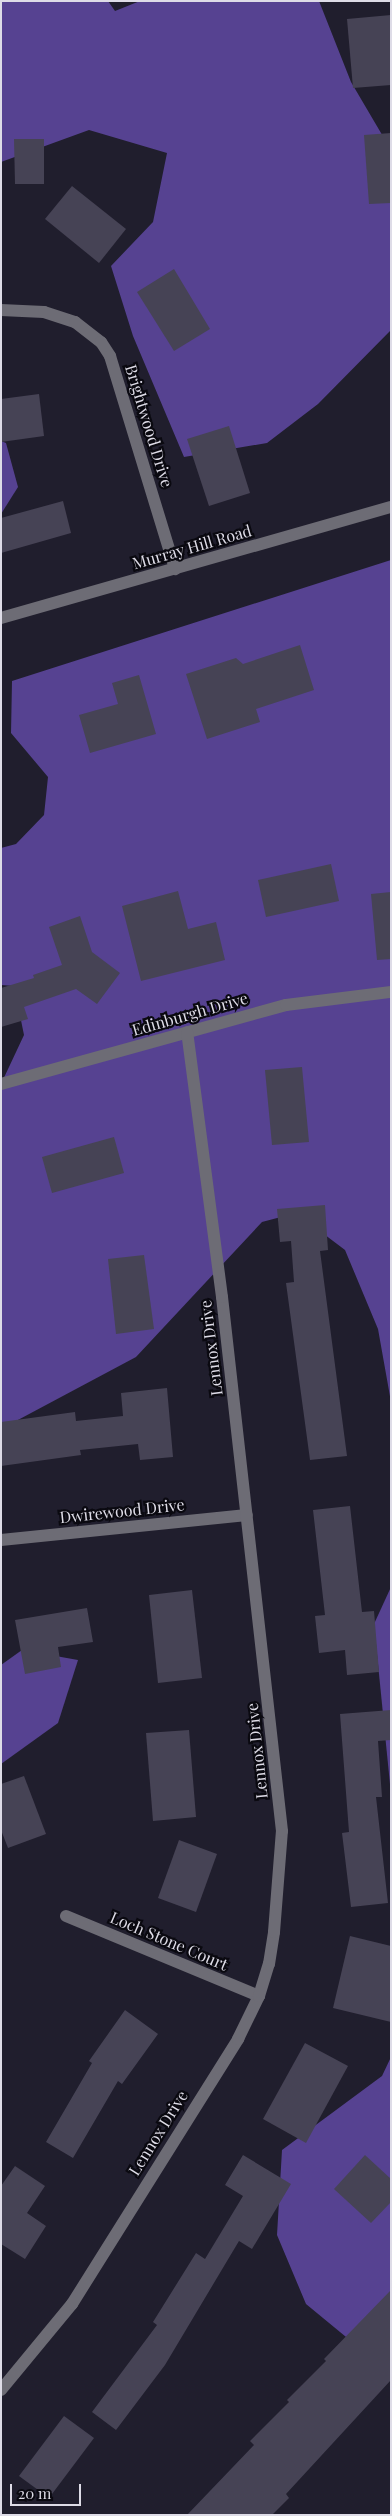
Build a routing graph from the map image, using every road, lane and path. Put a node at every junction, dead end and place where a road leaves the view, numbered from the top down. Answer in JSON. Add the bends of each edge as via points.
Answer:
{"nodes":[{"id":1,"x":1,"y":310,"type":"edge"},
{"id":2,"x":391,"y":507,"type":"edge"},
{"id":3,"x":175,"y":569,"type":"junction"},
{"id":4,"x":1,"y":618,"type":"edge"},
{"id":5,"x":391,"y":992,"type":"edge"},
{"id":6,"x":187,"y":1032,"type":"junction"},
{"id":7,"x":1,"y":1084,"type":"edge"},
{"id":8,"x":246,"y":1515,"type":"junction"},
{"id":9,"x":1,"y":1540,"type":"edge"},
{"id":10,"x":66,"y":1916,"type":"dead end"},
{"id":11,"x":259,"y":1996,"type":"junction"},
{"id":12,"x":1,"y":2390,"type":"edge"}],
"edges":[{"from":1,"to":3,"type":"street","name":"Brightwood Drive","via":[[44,312],[75,322],[110,356]]},
{"from":2,"to":3,"type":"street","name":"Murray Hill Road"},
{"from":3,"to":4,"type":"street","name":"Murray Hill Road"},
{"from":5,"to":6,"type":"street","name":"Edinburgh Drive","via":[[286,1004]]},
{"from":6,"to":7,"type":"street","name":"Edinburgh Drive"},
{"from":6,"to":8,"type":"street","name":"Lennox Drive"},
{"from":8,"to":9,"type":"street","name":"Dwirewood Drive"},
{"from":8,"to":11,"type":"street","name":"Lennox Drive","via":[[282,1831],[274,1932]]},
{"from":10,"to":11,"type":"street","name":"Loch Stone Court"},
{"from":11,"to":12,"type":"street","name":"Lennox Drive","via":[[238,2039],[72,2304]]}]}
